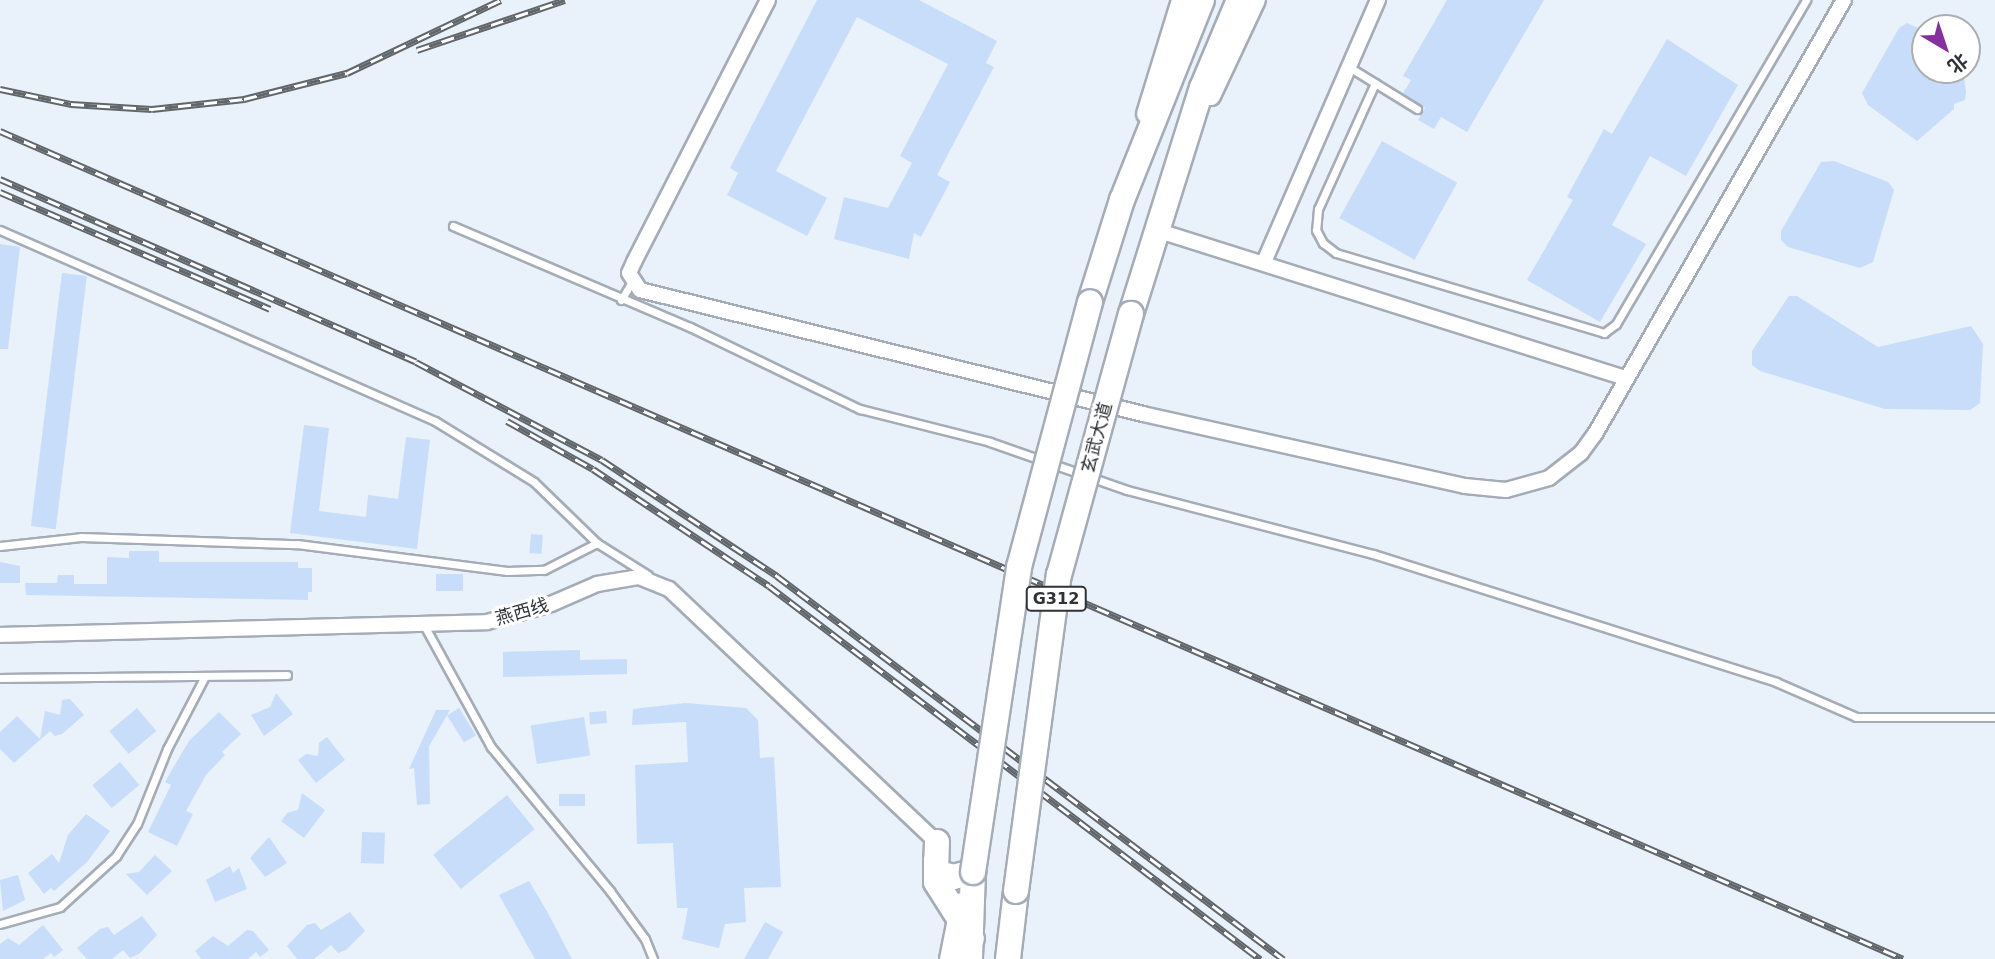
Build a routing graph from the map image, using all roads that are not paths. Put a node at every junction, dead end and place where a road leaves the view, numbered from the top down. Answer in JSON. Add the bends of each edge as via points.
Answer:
{"nodes":[{"id":1,"x":768,"y":0,"type":"edge"},
{"id":2,"x":1181,"y":0,"type":"edge"},
{"id":3,"x":1202,"y":0,"type":"edge"},
{"id":4,"x":1239,"y":0,"type":"edge"},
{"id":5,"x":1256,"y":0,"type":"edge"},
{"id":6,"x":1378,"y":0,"type":"edge"},
{"id":7,"x":1806,"y":0,"type":"edge"},
{"id":8,"x":1844,"y":0,"type":"edge"},
{"id":9,"x":1349,"y":67,"type":"junction"},
{"id":10,"x":1375,"y":83,"type":"junction"},
{"id":11,"x":1418,"y":109,"type":"dead end"},
{"id":12,"x":1167,"y":192,"type":"junction"},
{"id":13,"x":1122,"y":200,"type":"junction"},
{"id":14,"x":453,"y":226,"type":"dead end"},
{"id":15,"x":0,"y":230,"type":"edge"},
{"id":16,"x":1156,"y":230,"type":"junction"},
{"id":17,"x":1264,"y":262,"type":"junction"},
{"id":18,"x":632,"y":282,"type":"junction"},
{"id":19,"x":621,"y":300,"type":"junction"},
{"id":20,"x":1625,"y":378,"type":"junction"},
{"id":21,"x":597,"y":543,"type":"junction"},
{"id":22,"x":0,"y":546,"type":"edge"},
{"id":23,"x":669,"y":589,"type":"junction"},
{"id":24,"x":425,"y":627,"type":"junction"},
{"id":25,"x":0,"y":635,"type":"edge"},
{"id":26,"x":287,"y":675,"type":"dead end"},
{"id":27,"x":205,"y":676,"type":"junction"},
{"id":28,"x":0,"y":678,"type":"edge"},
{"id":29,"x":1995,"y":717,"type":"edge"},
{"id":30,"x":936,"y":842,"type":"junction"},
{"id":31,"x":973,"y":872,"type":"junction"},
{"id":32,"x":1016,"y":891,"type":"junction"},
{"id":33,"x":957,"y":917,"type":"junction"},
{"id":34,"x":0,"y":924,"type":"edge"},
{"id":35,"x":971,"y":949,"type":"edge"},
{"id":36,"x":653,"y":959,"type":"edge"},
{"id":37,"x":951,"y":959,"type":"edge"},
{"id":38,"x":1008,"y":959,"type":"edge"},
{"id":39,"x":1018,"y":959,"type":"edge"}],
"edges":[{"from":1,"to":18,"type":"street","via":[[634,262]]},
{"from":2,"to":13,"type":"street"},
{"from":3,"to":13,"type":"highway","number":"G312"},
{"from":4,"to":12,"type":"highway","name":"玄武大道","number":"G312","via":[[1202,88]]},
{"from":5,"to":12,"type":"street"},
{"from":6,"to":9,"type":"street"},
{"from":7,"to":10,"type":"lane","via":[[1616,324],[1604,333],[1335,253],[1323,243],[1316,216]]},
{"from":8,"to":20,"type":"street"},
{"from":9,"to":10,"type":"lane"},
{"from":9,"to":17,"type":"street"},
{"from":10,"to":11,"type":"lane"},
{"from":12,"to":16,"type":"highway","name":"玄武大道","number":"G312"},
{"from":13,"to":31,"type":"highway","number":"G312","bridge":true,"via":[[1019,567]]},
{"from":14,"to":19,"type":"lane"},
{"from":15,"to":21,"type":"lane","via":[[435,421],[534,482]]},
{"from":16,"to":17,"type":"street"},
{"from":16,"to":32,"type":"highway","name":"玄武大道","number":"G312","bridge":true,"via":[[1059,575]]},
{"from":17,"to":20,"type":"street"},
{"from":18,"to":19,"type":"lane"},
{"from":18,"to":20,"type":"street","via":[[640,290],[1143,414],[1465,486],[1506,490],[1549,478],[1581,453]]},
{"from":19,"to":29,"type":"lane","via":[[690,327],[860,409],[990,442],[1127,490],[1373,554],[1776,682],[1856,717]]},
{"from":21,"to":22,"type":"lane","via":[[544,570],[507,571],[297,544],[80,537]]},
{"from":21,"to":23,"type":"lane"},
{"from":23,"to":24,"type":"street","name":"燕西线","via":[[639,577],[597,584],[551,604],[487,622]]},
{"from":23,"to":30,"type":"street","name":"燕西线"},
{"from":24,"to":25,"type":"street","name":"燕西线"},
{"from":24,"to":36,"type":"lane","via":[[491,747],[610,891],[645,939]]},
{"from":26,"to":27,"type":"lane"},
{"from":27,"to":28,"type":"lane"},
{"from":27,"to":34,"type":"lane","via":[[167,749],[137,824],[116,856],[60,907]]},
{"from":30,"to":31,"type":"highway","via":[[936,872],[954,877]]},
{"from":30,"to":33,"type":"highway","via":[[936,882]]},
{"from":31,"to":33,"type":"main road"},
{"from":31,"to":35,"type":"highway","number":"G312"},
{"from":32,"to":38,"type":"highway","number":"G312"},
{"from":32,"to":39,"type":"main road"},
{"from":33,"to":35,"type":"highway"},
{"from":33,"to":37,"type":"main road"}]}
